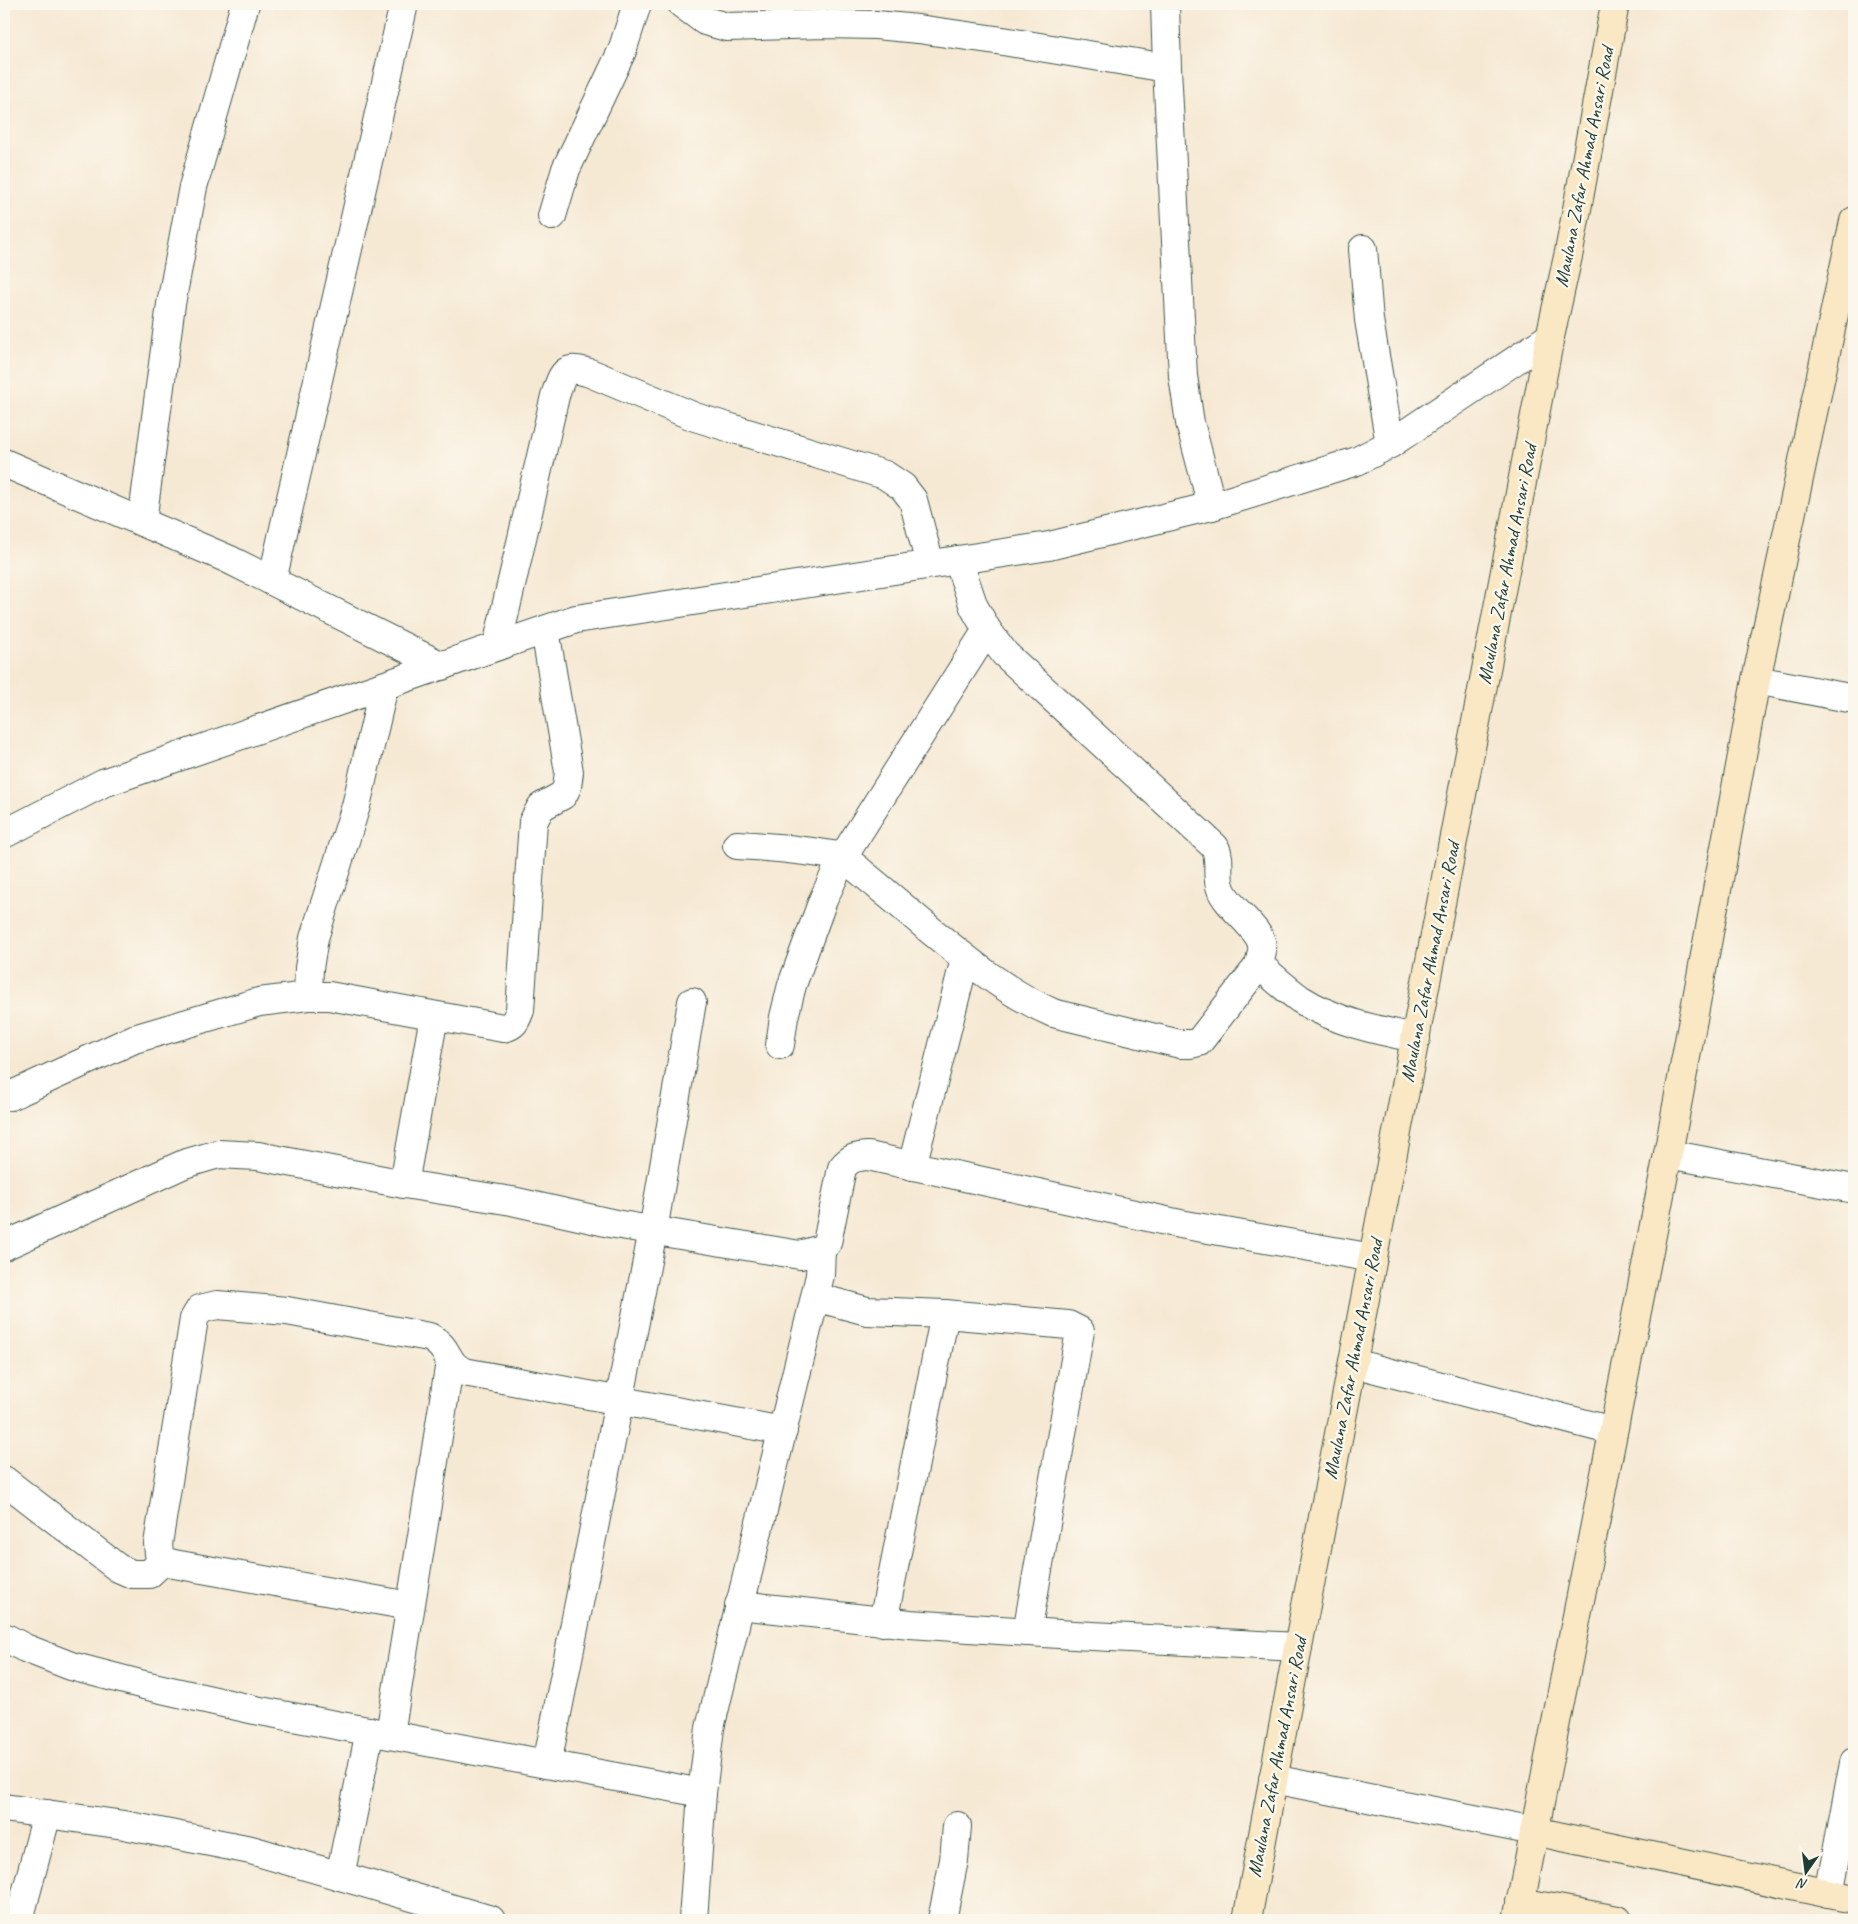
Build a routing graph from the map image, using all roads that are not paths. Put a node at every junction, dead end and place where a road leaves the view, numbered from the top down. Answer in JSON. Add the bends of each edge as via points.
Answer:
{"nodes":[{"id":1,"x":245,"y":4,"type":"edge"},
{"id":2,"x":404,"y":4,"type":"edge"},
{"id":3,"x":637,"y":4,"type":"edge"},
{"id":4,"x":682,"y":4,"type":"edge"},
{"id":5,"x":1165,"y":4,"type":"edge"},
{"id":6,"x":1615,"y":4,"type":"edge"},
{"id":7,"x":1167,"y":68,"type":"junction"},
{"id":8,"x":552,"y":216,"type":"dead end"},
{"id":9,"x":1854,"y":221,"type":"edge"},
{"id":10,"x":1363,"y":249,"type":"dead end"},
{"id":11,"x":1550,"y":337,"type":"junction"},
{"id":12,"x":1390,"y":444,"type":"junction"},
{"id":13,"x":4,"y":463,"type":"edge"},
{"id":14,"x":1212,"y":506,"type":"junction"},
{"id":15,"x":142,"y":522,"type":"junction"},
{"id":16,"x":958,"y":560,"type":"junction"},
{"id":17,"x":930,"y":564,"type":"junction"},
{"id":18,"x":272,"y":581,"type":"junction"},
{"id":19,"x":545,"y":630,"type":"junction"},
{"id":20,"x":986,"y":630,"type":"junction"},
{"id":21,"x":497,"y":646,"type":"junction"},
{"id":22,"x":442,"y":666,"type":"junction"},
{"id":23,"x":1756,"y":680,"type":"junction"},
{"id":24,"x":384,"y":686,"type":"junction"},
{"id":25,"x":1854,"y":699,"type":"edge"},
{"id":26,"x":4,"y":834,"type":"edge"},
{"id":27,"x":737,"y":845,"type":"dead end"},
{"id":28,"x":843,"y":857,"type":"junction"},
{"id":29,"x":965,"y":959,"type":"junction"},
{"id":30,"x":1259,"y":965,"type":"junction"},
{"id":31,"x":308,"y":996,"type":"junction"},
{"id":32,"x":692,"y":1002,"type":"dead end"},
{"id":33,"x":434,"y":1016,"type":"junction"},
{"id":34,"x":1416,"y":1038,"type":"junction"},
{"id":35,"x":780,"y":1045,"type":"dead end"},
{"id":36,"x":10,"y":1096,"type":"dead end"},
{"id":37,"x":1668,"y":1154,"type":"junction"},
{"id":38,"x":912,"y":1166,"type":"junction"},
{"id":39,"x":404,"y":1184,"type":"junction"},
{"id":40,"x":1854,"y":1189,"type":"edge"},
{"id":41,"x":653,"y":1230,"type":"junction"},
{"id":42,"x":4,"y":1246,"type":"edge"},
{"id":43,"x":821,"y":1248,"type":"junction"},
{"id":44,"x":1373,"y":1258,"type":"junction"},
{"id":45,"x":815,"y":1297,"type":"junction"},
{"id":46,"x":945,"y":1314,"type":"junction"},
{"id":47,"x":450,"y":1362,"type":"junction"},
{"id":48,"x":1353,"y":1363,"type":"junction"},
{"id":49,"x":619,"y":1401,"type":"junction"},
{"id":50,"x":783,"y":1430,"type":"junction"},
{"id":51,"x":1613,"y":1431,"type":"junction"},
{"id":52,"x":4,"y":1480,"type":"edge"},
{"id":53,"x":163,"y":1561,"type":"junction"},
{"id":54,"x":740,"y":1605,"type":"junction"},
{"id":55,"x":410,"y":1606,"type":"junction"},
{"id":56,"x":883,"y":1622,"type":"junction"},
{"id":57,"x":1027,"y":1632,"type":"junction"},
{"id":58,"x":4,"y":1637,"type":"edge"},
{"id":59,"x":1298,"y":1647,"type":"junction"},
{"id":60,"x":380,"y":1733,"type":"junction"},
{"id":61,"x":1854,"y":1762,"type":"edge"},
{"id":62,"x":546,"y":1764,"type":"junction"},
{"id":63,"x":1273,"y":1779,"type":"junction"},
{"id":64,"x":702,"y":1793,"type":"junction"},
{"id":65,"x":4,"y":1808,"type":"edge"},
{"id":66,"x":47,"y":1814,"type":"junction"},
{"id":67,"x":957,"y":1826,"type":"dead end"},
{"id":68,"x":1534,"y":1831,"type":"junction"},
{"id":69,"x":340,"y":1876,"type":"junction"},
{"id":70,"x":1842,"y":1896,"type":"edge"},
{"id":71,"x":1519,"y":1911,"type":"edge"},
{"id":72,"x":19,"y":1920,"type":"edge"},
{"id":73,"x":491,"y":1920,"type":"edge"},
{"id":74,"x":693,"y":1920,"type":"edge"},
{"id":75,"x":942,"y":1920,"type":"edge"},
{"id":76,"x":1247,"y":1920,"type":"edge"},
{"id":77,"x":1618,"y":1920,"type":"edge"}],
"edges":[{"from":1,"to":15,"type":"street","via":[[193,186],[171,304]]},
{"from":2,"to":18,"type":"street"},
{"from":3,"to":8,"type":"street","via":[[622,51],[566,169]]},
{"from":4,"to":7,"type":"street","via":[[705,21],[727,27],[876,24]]},
{"from":5,"to":7,"type":"street"},
{"from":6,"to":11,"type":"street","name":"Maulana Zafar Ahmad Ansari Road"},
{"from":7,"to":14,"type":"street","via":[[1184,376],[1190,423]]},
{"from":9,"to":23,"type":"street"},
{"from":10,"to":12,"type":"street","via":[[1369,320]]},
{"from":11,"to":12,"type":"street"},
{"from":11,"to":34,"type":"street","name":"Maulana Zafar Ahmad Ansari Road"},
{"from":12,"to":14,"type":"street","via":[[1357,461]]},
{"from":13,"to":15,"type":"street"},
{"from":14,"to":16,"type":"street","via":[[1049,546]]},
{"from":15,"to":18,"type":"street"},
{"from":16,"to":17,"type":"street"},
{"from":16,"to":20,"type":"street","via":[[974,607]]},
{"from":17,"to":19,"type":"street","via":[[576,619]]},
{"from":17,"to":21,"type":"street","via":[[913,500],[903,487],[885,474],[695,417],[590,374],[568,370],[554,396]]},
{"from":18,"to":22,"type":"street"},
{"from":19,"to":21,"type":"street"},
{"from":19,"to":33,"type":"street","via":[[569,772],[564,795],[541,807],[533,822],[520,1010],[516,1021],[510,1027],[502,1028]]},
{"from":20,"to":28,"type":"street"},
{"from":20,"to":30,"type":"street","via":[[1005,654],[1216,847],[1221,890],[1261,939]]},
{"from":21,"to":22,"type":"street"},
{"from":22,"to":24,"type":"street"},
{"from":23,"to":25,"type":"street"},
{"from":23,"to":37,"type":"street"},
{"from":24,"to":26,"type":"street","via":[[103,783]]},
{"from":24,"to":31,"type":"street","via":[[356,806],[314,938]]},
{"from":27,"to":28,"type":"street"},
{"from":28,"to":29,"type":"street"},
{"from":28,"to":35,"type":"street","via":[[823,900],[792,985]]},
{"from":29,"to":30,"type":"street","via":[[1011,991],[1053,1013],[1180,1044],[1199,1042]]},
{"from":29,"to":38,"type":"street"},
{"from":30,"to":34,"type":"street","via":[[1300,999],[1332,1017],[1369,1029]]},
{"from":31,"to":33,"type":"street","via":[[330,996]]},
{"from":31,"to":36,"type":"street","via":[[259,1002],[134,1039]]},
{"from":32,"to":41,"type":"street"},
{"from":33,"to":39,"type":"street"},
{"from":34,"to":44,"type":"street","name":"Maulana Zafar Ahmad Ansari Road"},
{"from":37,"to":40,"type":"street"},
{"from":37,"to":51,"type":"street"},
{"from":38,"to":43,"type":"street","via":[[868,1156],[848,1160],[842,1168],[827,1243]]},
{"from":38,"to":44,"type":"street","via":[[1180,1224]]},
{"from":39,"to":41,"type":"street","via":[[512,1201]]},
{"from":39,"to":42,"type":"street","via":[[258,1156],[218,1154],[184,1164]]},
{"from":41,"to":43,"type":"street","via":[[800,1256]]},
{"from":41,"to":49,"type":"street"},
{"from":43,"to":45,"type":"street"},
{"from":44,"to":48,"type":"street","name":"Maulana Zafar Ahmad Ansari Road"},
{"from":45,"to":46,"type":"street","via":[[867,1311]]},
{"from":45,"to":50,"type":"street"},
{"from":46,"to":56,"type":"street"},
{"from":46,"to":57,"type":"street","via":[[1068,1325],[1080,1331]]},
{"from":47,"to":49,"type":"street","via":[[464,1372]]},
{"from":47,"to":53,"type":"street","via":[[445,1348],[429,1337],[287,1311],[218,1305],[200,1309],[194,1319],[158,1544]]},
{"from":47,"to":55,"type":"street"},
{"from":48,"to":51,"type":"street"},
{"from":48,"to":59,"type":"street","name":"Maulana Zafar Ahmad Ansari Road"},
{"from":49,"to":50,"type":"street"},
{"from":49,"to":62,"type":"street"},
{"from":50,"to":54,"type":"street"},
{"from":51,"to":68,"type":"street"},
{"from":52,"to":53,"type":"street","via":[[118,1568],[132,1574],[149,1574]]},
{"from":53,"to":55,"type":"street"},
{"from":54,"to":56,"type":"street"},
{"from":54,"to":64,"type":"street","via":[[710,1728]]},
{"from":55,"to":60,"type":"street"},
{"from":56,"to":57,"type":"street"},
{"from":57,"to":59,"type":"street"},
{"from":58,"to":60,"type":"street","via":[[71,1666],[144,1685]]},
{"from":59,"to":63,"type":"street","name":"Maulana Zafar Ahmad Ansari Road"},
{"from":60,"to":62,"type":"street"},
{"from":60,"to":69,"type":"street"},
{"from":61,"to":70,"type":"street"},
{"from":62,"to":64,"type":"street"},
{"from":63,"to":68,"type":"street"},
{"from":63,"to":76,"type":"street","name":"Maulana Zafar Ahmad Ansari Road"},
{"from":64,"to":74,"type":"street"},
{"from":65,"to":66,"type":"street"},
{"from":66,"to":69,"type":"street","via":[[124,1825],[251,1850]]},
{"from":66,"to":72,"type":"street"},
{"from":67,"to":75,"type":"street"},
{"from":68,"to":70,"type":"street"},
{"from":68,"to":71,"type":"street"},
{"from":69,"to":73,"type":"street"},
{"from":71,"to":77,"type":"street"}]}
